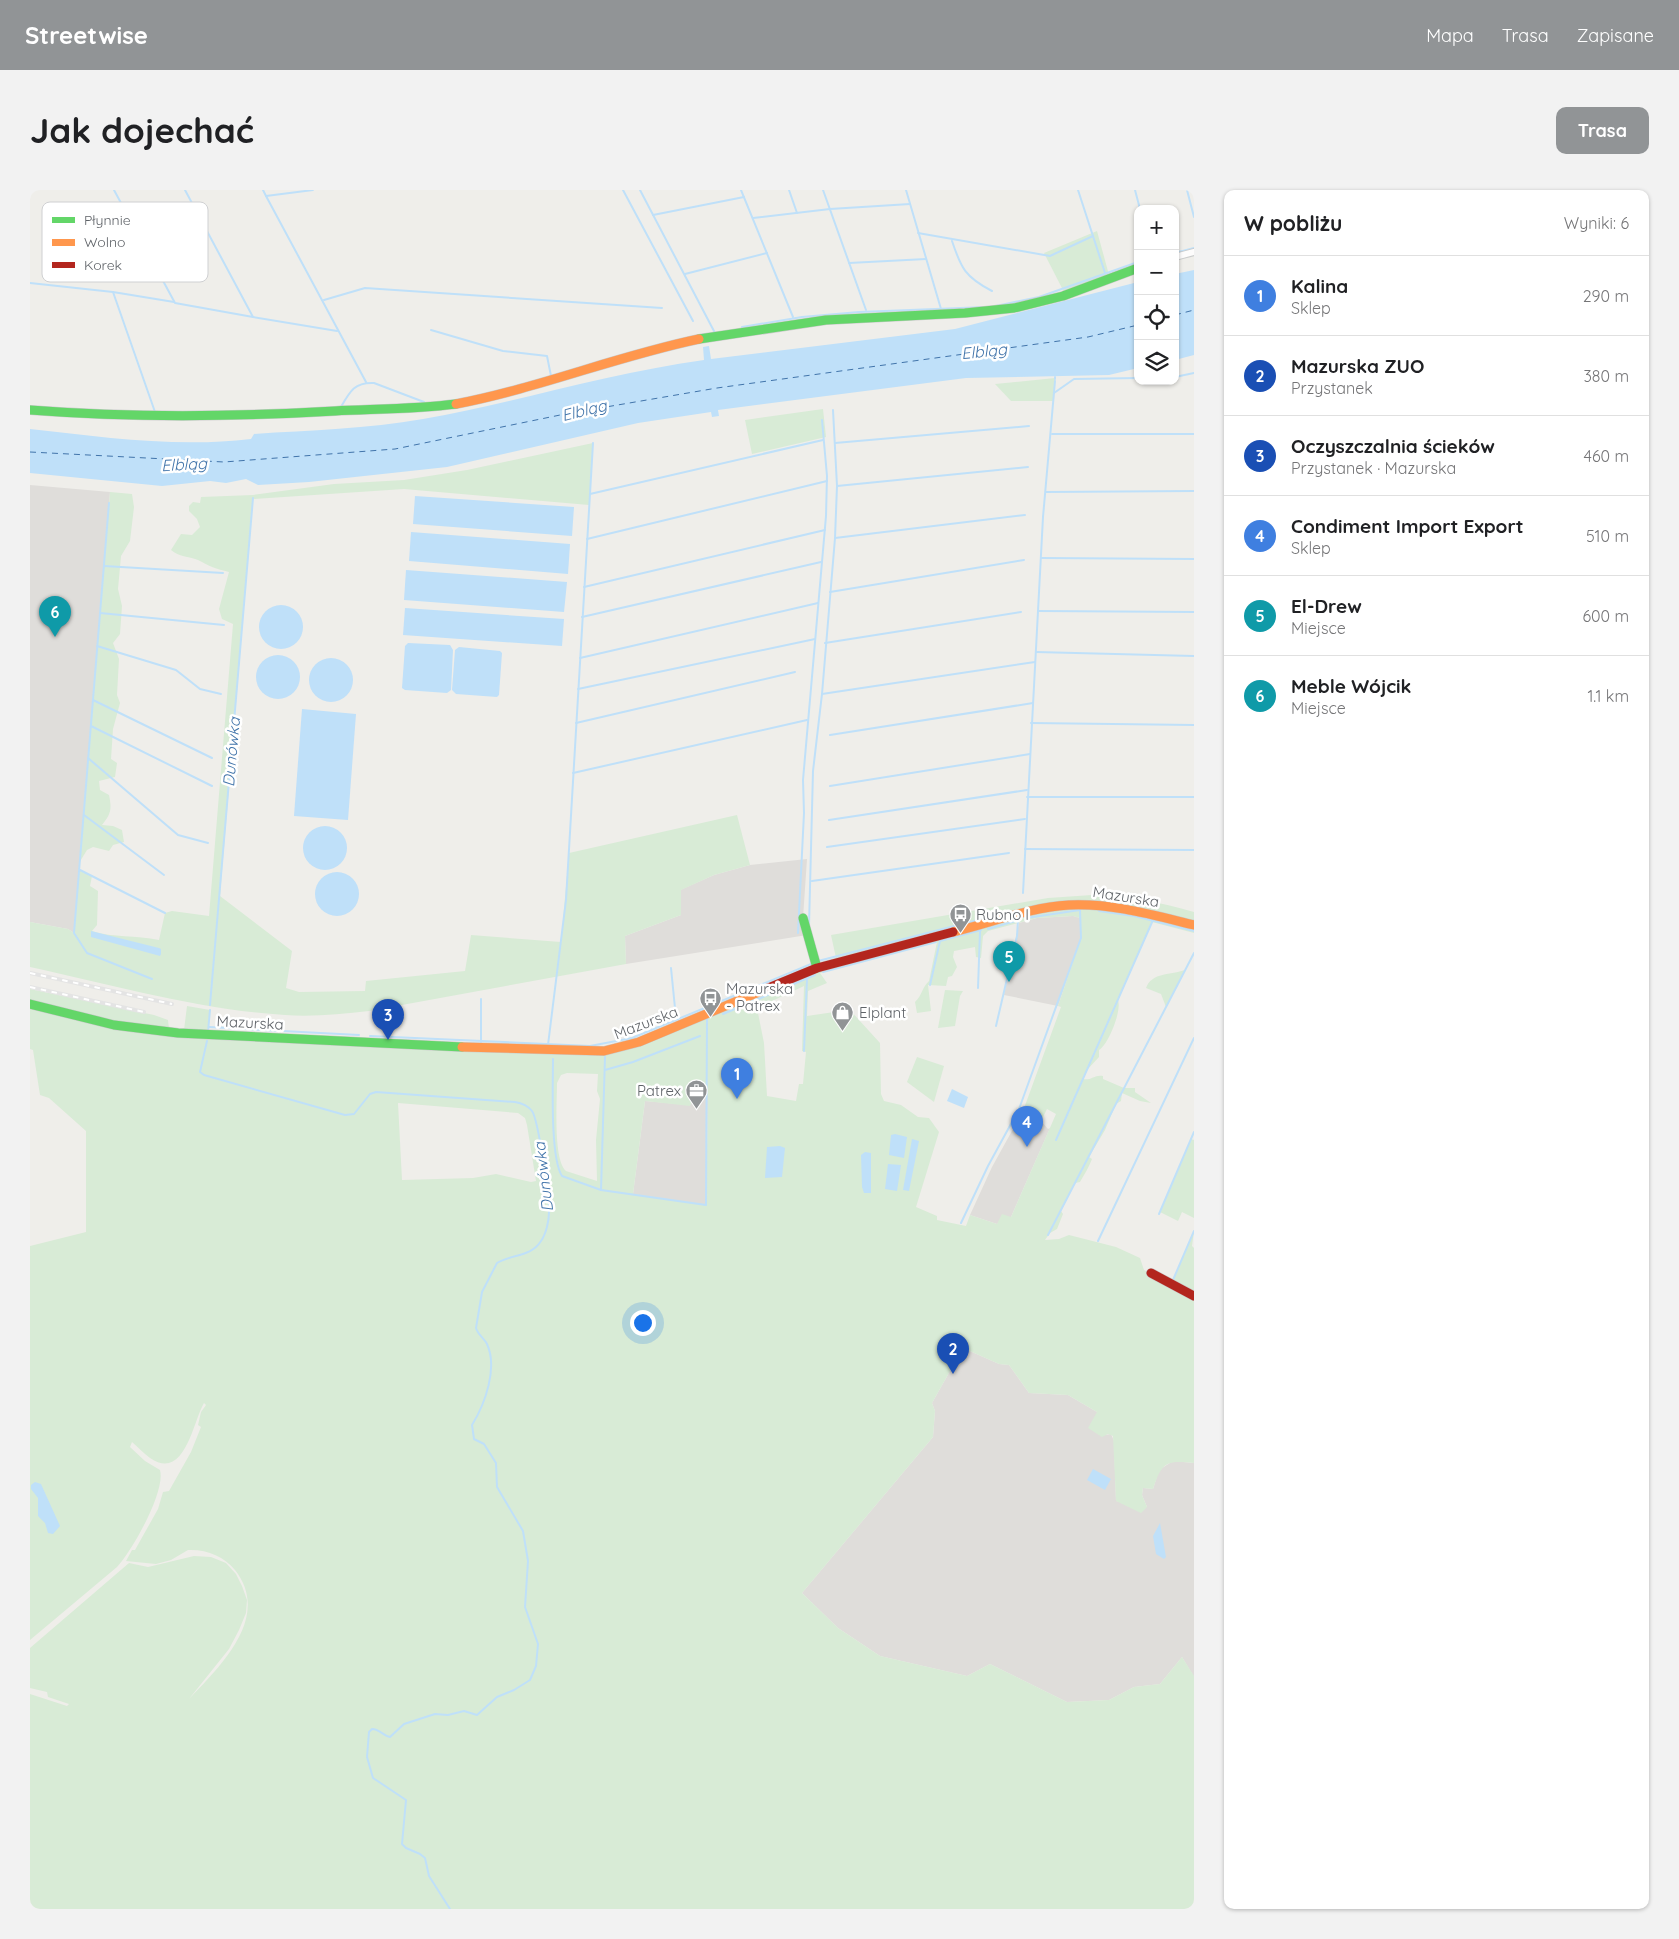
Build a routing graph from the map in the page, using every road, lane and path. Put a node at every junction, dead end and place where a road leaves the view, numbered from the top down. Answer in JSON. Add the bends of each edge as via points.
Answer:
{"nodes":[{"id":1,"x":1194,"y":252,"type":"edge"},
{"id":2,"x":1179,"y":255,"type":"edge"},
{"id":3,"x":1134,"y":269,"type":"edge"},
{"id":4,"x":30,"y":410,"type":"edge"},
{"id":5,"x":803,"y":918,"type":"dead end"},
{"id":6,"x":1194,"y":925,"type":"edge"},
{"id":7,"x":817,"y":968,"type":"junction"},
{"id":8,"x":30,"y":1004,"type":"edge"},
{"id":9,"x":1151,"y":1273,"type":"dead end"},
{"id":10,"x":1194,"y":1296,"type":"edge"}],
"edges":[{"from":1,"to":2,"type":"street"},
{"from":3,"to":4,"type":"street","via":[[1055,298],[990,312],[842,319],[708,337],[480,400],[454,404],[246,416],[92,416]]},
{"from":5,"to":7,"type":"street"},
{"from":6,"to":7,"type":"street","name":"Mazurska","via":[[1122,907],[1061,905]]},
{"from":7,"to":8,"type":"street","name":"Mazurska","via":[[639,1042],[597,1051],[178,1033],[114,1025]]},
{"from":9,"to":10,"type":"street"}]}
